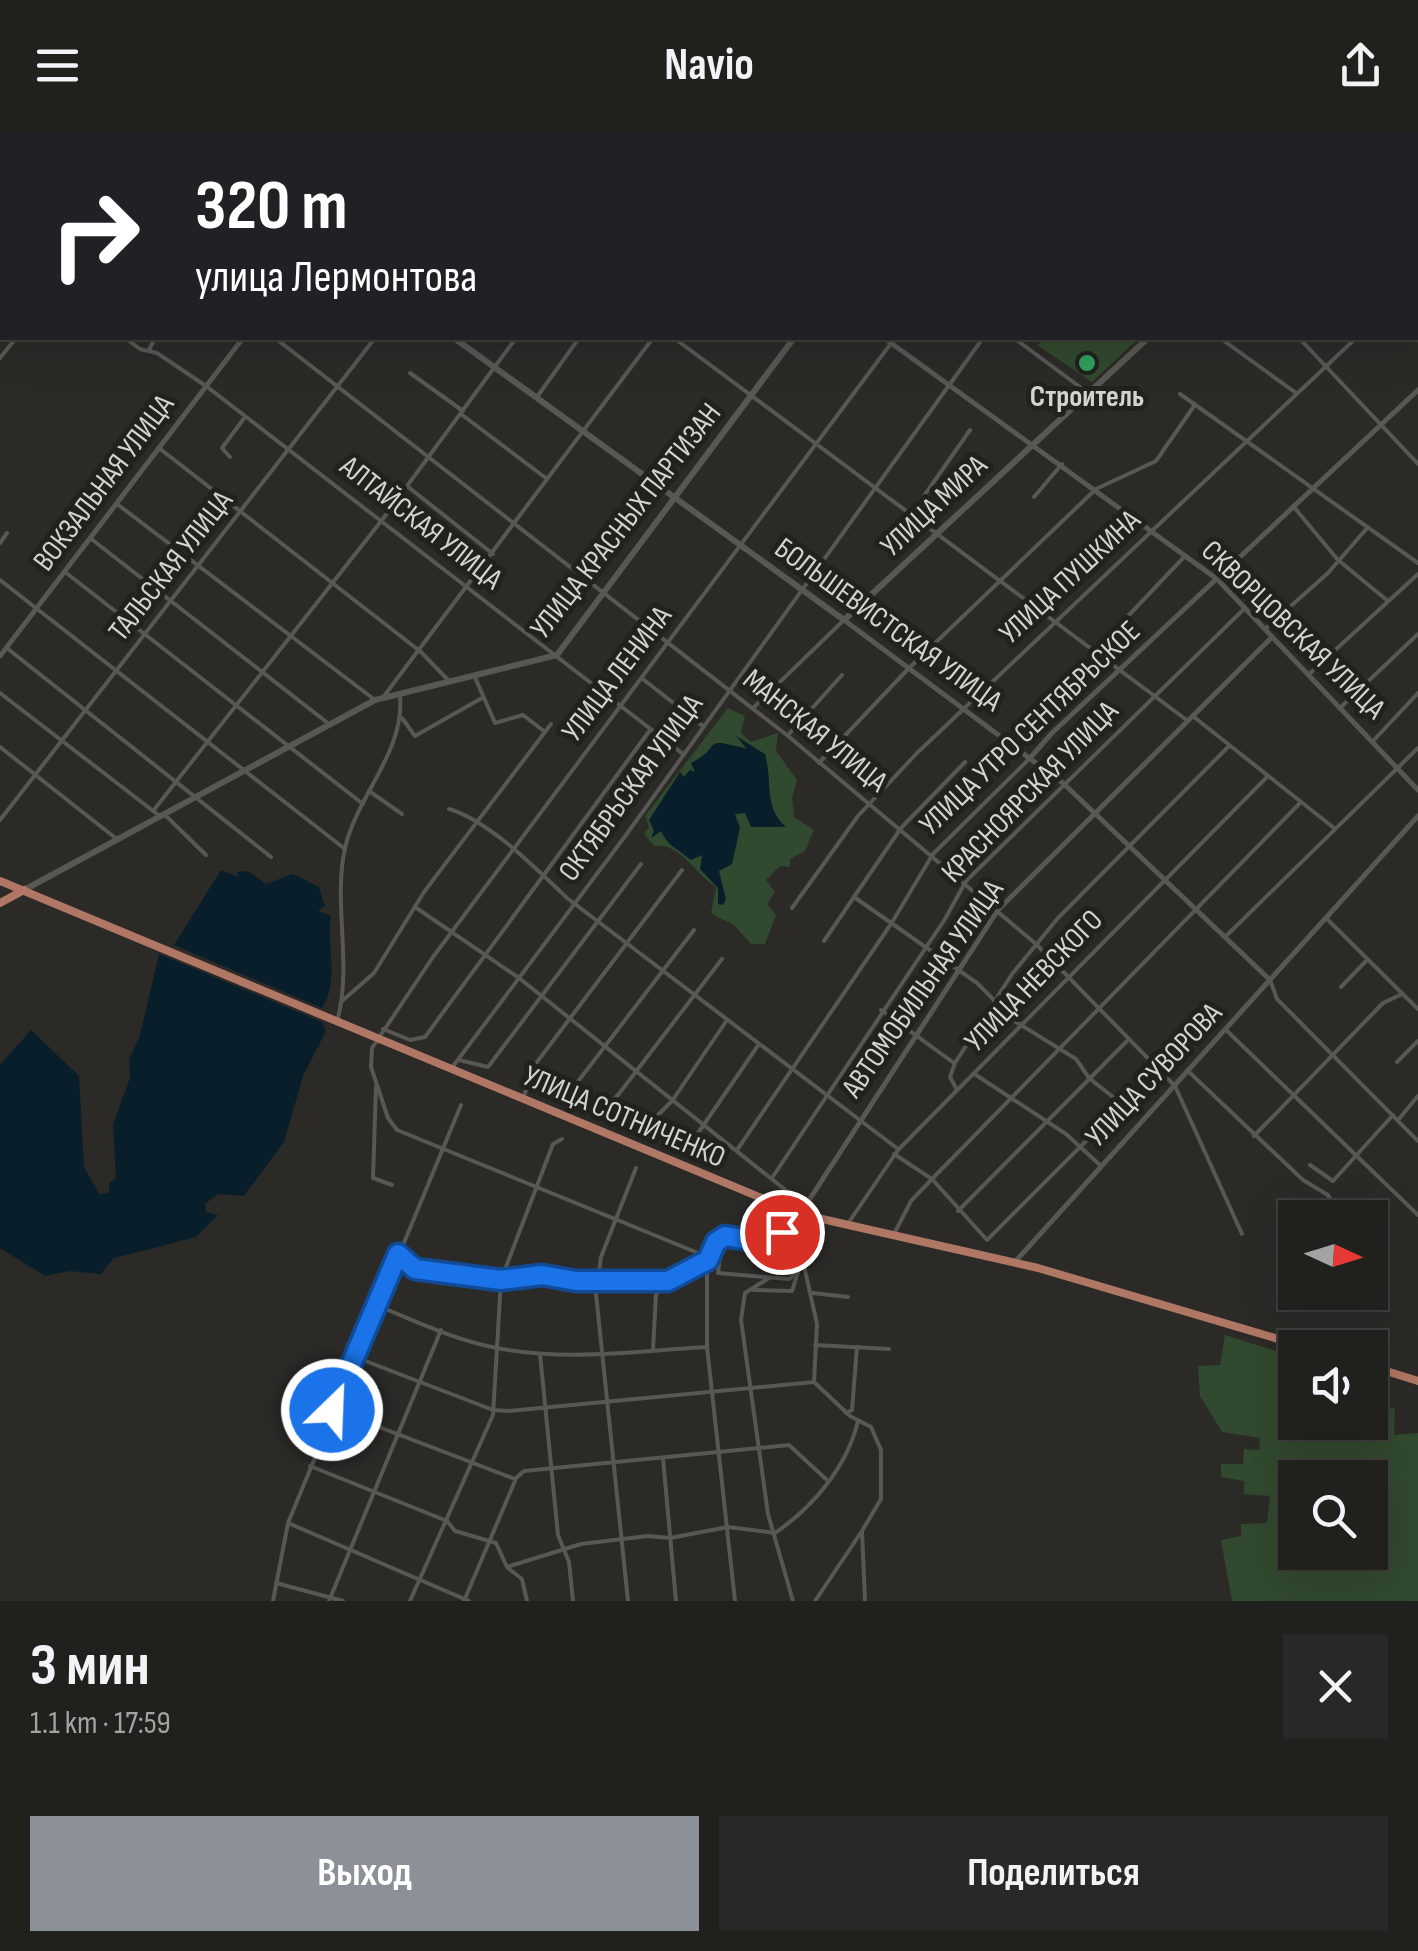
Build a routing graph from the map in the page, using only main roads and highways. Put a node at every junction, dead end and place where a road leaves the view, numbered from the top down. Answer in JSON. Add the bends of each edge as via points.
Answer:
{"nodes":[{"id":1,"x":457,"y":340,"type":"edge"},
{"id":2,"x":792,"y":340,"type":"edge"},
{"id":3,"x":1146,"y":340,"type":"edge"},
{"id":4,"x":676,"y":498,"type":"junction"},
{"id":5,"x":844,"y":620,"type":"joint"},
{"id":6,"x":0,"y":880,"type":"edge"},
{"id":7,"x":24,"y":890,"type":"junction"},
{"id":8,"x":0,"y":903,"type":"edge"},
{"id":9,"x":1278,"y":1339,"type":"edge"},
{"id":10,"x":1388,"y":1371,"type":"edge"},
{"id":11,"x":1418,"y":1380,"type":"edge"}],
"edges":[{"from":1,"to":4,"type":"main road","name":"БОЛЬШЕВИСТСКАЯ УЛИЦА"},
{"from":2,"to":4,"type":"main road","name":"УЛИЦА КРАСНЫХ ПАРТИЗАН"},
{"from":3,"to":5,"type":"main road","name":"УЛИЦА МИРА"},
{"from":4,"to":5,"type":"main road","name":"БОЛЬШЕВИСТСКАЯ УЛИЦА"},
{"from":4,"to":7,"type":"main road","name":"УЛИЦА КРАСНЫХ ПАРТИЗАН","via":[[556,655],[384,696]]},
{"from":6,"to":7,"type":"main road","name":"УЛИЦА СОТНИЧЕНКО"},
{"from":7,"to":8,"type":"main road"},
{"from":7,"to":9,"type":"main road","name":"УЛИЦА СОТНИЧЕНКО","via":[[800,1214],[1014,1262]]},
{"from":10,"to":11,"type":"main road"}]}
